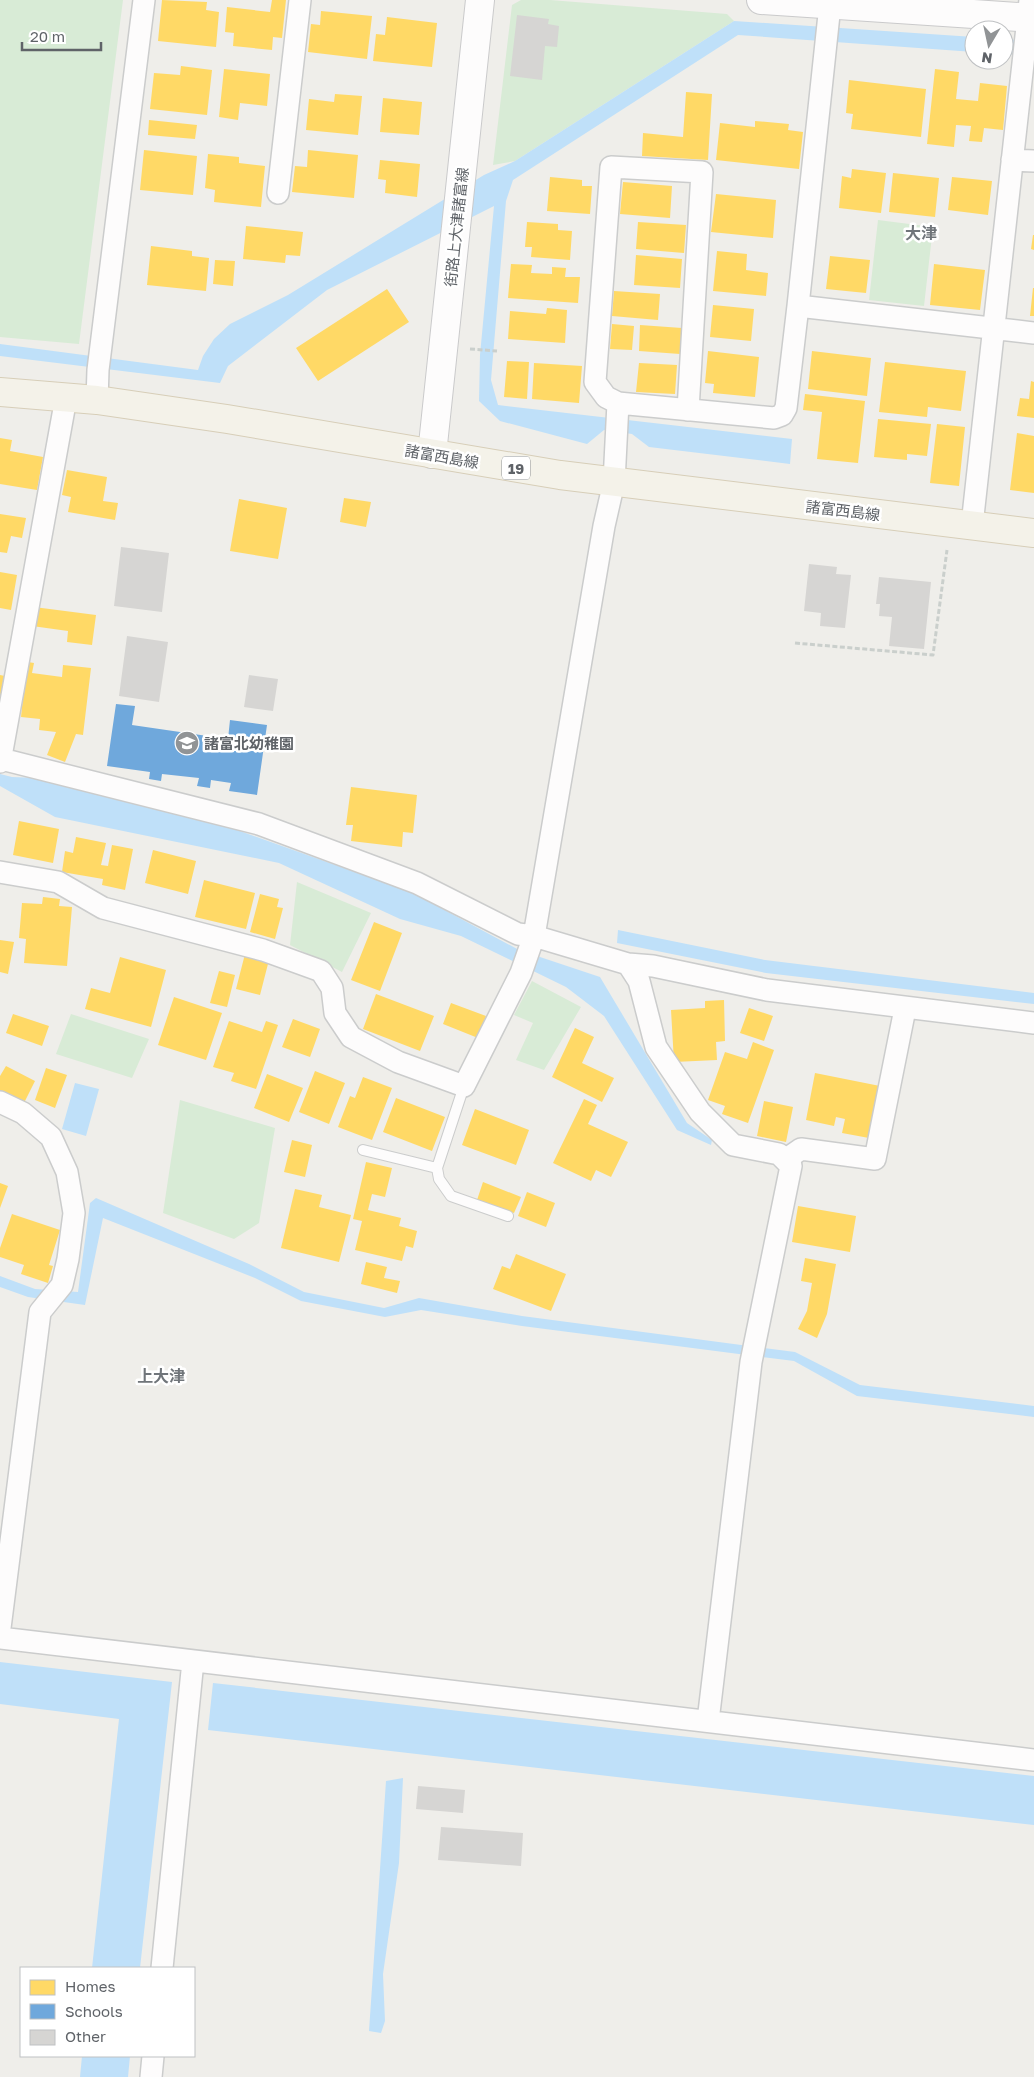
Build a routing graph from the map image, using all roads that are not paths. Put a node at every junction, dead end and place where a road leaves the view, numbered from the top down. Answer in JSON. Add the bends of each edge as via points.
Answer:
{"nodes":[{"id":1,"x":144,"y":0,"type":"edge"},
{"id":2,"x":300,"y":0,"type":"edge"},
{"id":3,"x":480,"y":0,"type":"edge"},
{"id":4,"x":761,"y":0,"type":"edge"},
{"id":5,"x":829,"y":14,"type":"junction"},
{"id":6,"x":1030,"y":18,"type":"edge"},
{"id":7,"x":1012,"y":160,"type":"junction"},
{"id":8,"x":1034,"y":161,"type":"edge"},
{"id":9,"x":278,"y":193,"type":"dead end"},
{"id":10,"x":798,"y":306,"type":"junction"},
{"id":11,"x":994,"y":329,"type":"junction"},
{"id":12,"x":1034,"y":333,"type":"edge"},
{"id":13,"x":0,"y":392,"type":"edge"},
{"id":14,"x":66,"y":398,"type":"junction"},
{"id":15,"x":97,"y":400,"type":"junction"},
{"id":16,"x":618,"y":403,"type":"junction"},
{"id":17,"x":688,"y":410,"type":"junction"},
{"id":18,"x":432,"y":454,"type":"junction"},
{"id":19,"x":614,"y":482,"type":"junction"},
{"id":20,"x":972,"y":525,"type":"junction"},
{"id":21,"x":1034,"y":534,"type":"edge"},
{"id":22,"x":0,"y":761,"type":"edge"},
{"id":23,"x":0,"y":872,"type":"edge"},
{"id":24,"x":532,"y":942,"type":"junction"},
{"id":25,"x":628,"y":964,"type":"junction"},
{"id":26,"x":905,"y":1009,"type":"junction"},
{"id":27,"x":1034,"y":1024,"type":"edge"},
{"id":28,"x":464,"y":1086,"type":"junction"},
{"id":29,"x":0,"y":1102,"type":"edge"},
{"id":30,"x":364,"y":1150,"type":"dead end"},
{"id":31,"x":785,"y":1160,"type":"junction"},
{"id":32,"x":437,"y":1168,"type":"junction"},
{"id":33,"x":508,"y":1216,"type":"dead end"},
{"id":34,"x":0,"y":1628,"type":"edge"},
{"id":35,"x":0,"y":1638,"type":"edge"},
{"id":36,"x":193,"y":1661,"type":"junction"},
{"id":37,"x":708,"y":1721,"type":"junction"},
{"id":38,"x":1034,"y":1760,"type":"edge"},
{"id":39,"x":162,"y":1967,"type":"edge"},
{"id":40,"x":153,"y":2057,"type":"edge"},
{"id":41,"x":151,"y":2077,"type":"edge"}],
"edges":[{"from":1,"to":15,"type":"street","via":[[100,349]]},
{"from":2,"to":9,"type":"street"},
{"from":3,"to":18,"type":"street","name":"街路上大津諸富線"},
{"from":4,"to":5,"type":"street"},
{"from":5,"to":6,"type":"street"},
{"from":5,"to":10,"type":"street"},
{"from":6,"to":7,"type":"street"},
{"from":7,"to":8,"type":"street"},
{"from":7,"to":11,"type":"street"},
{"from":10,"to":11,"type":"street"},
{"from":10,"to":17,"type":"street","via":[[786,408],[782,415],[774,418]]},
{"from":11,"to":12,"type":"street"},
{"from":11,"to":20,"type":"street"},
{"from":13,"to":14,"type":"main road","name":"諸富西島線","number":"19"},
{"from":14,"to":15,"type":"main road","name":"諸富西島線","number":"19"},
{"from":14,"to":22,"type":"street"},
{"from":15,"to":18,"type":"main road","name":"諸富西島線","number":"19"},
{"from":16,"to":17,"type":"street"},
{"from":16,"to":17,"type":"street","via":[[606,397],[595,382],[611,167],[702,172]]},
{"from":16,"to":19,"type":"street"},
{"from":18,"to":19,"type":"main road","name":"諸富西島線","number":"19"},
{"from":19,"to":20,"type":"main road","name":"諸富西島線","number":"19"},
{"from":19,"to":24,"type":"street"},
{"from":20,"to":21,"type":"main road","name":"諸富西島線","number":"19"},
{"from":22,"to":24,"type":"street","via":[[259,824],[417,883]]},
{"from":23,"to":28,"type":"street","via":[[58,882],[104,908],[263,950],[321,972],[332,988],[334,1013],[351,1036],[398,1062]]},
{"from":24,"to":25,"type":"street"},
{"from":24,"to":28,"type":"street","via":[[521,973]]},
{"from":25,"to":26,"type":"street","via":[[653,966],[768,990]]},
{"from":25,"to":31,"type":"street","via":[[639,981],[656,1047],[700,1112],[733,1145],[780,1154]]},
{"from":26,"to":27,"type":"street"},
{"from":26,"to":31,"type":"street","via":[[875,1158],[801,1149]]},
{"from":28,"to":32,"type":"lane"},
{"from":29,"to":34,"type":"street","via":[[23,1113],[51,1137],[67,1172],[74,1213],[62,1285],[40,1312]]},
{"from":30,"to":32,"type":"lane"},
{"from":31,"to":37,"type":"street","via":[[791,1166],[751,1362]]},
{"from":32,"to":33,"type":"lane","via":[[439,1180],[451,1196]]},
{"from":35,"to":36,"type":"street"},
{"from":36,"to":37,"type":"street"},
{"from":36,"to":39,"type":"street"},
{"from":37,"to":38,"type":"street"},
{"from":40,"to":41,"type":"street"}]}
